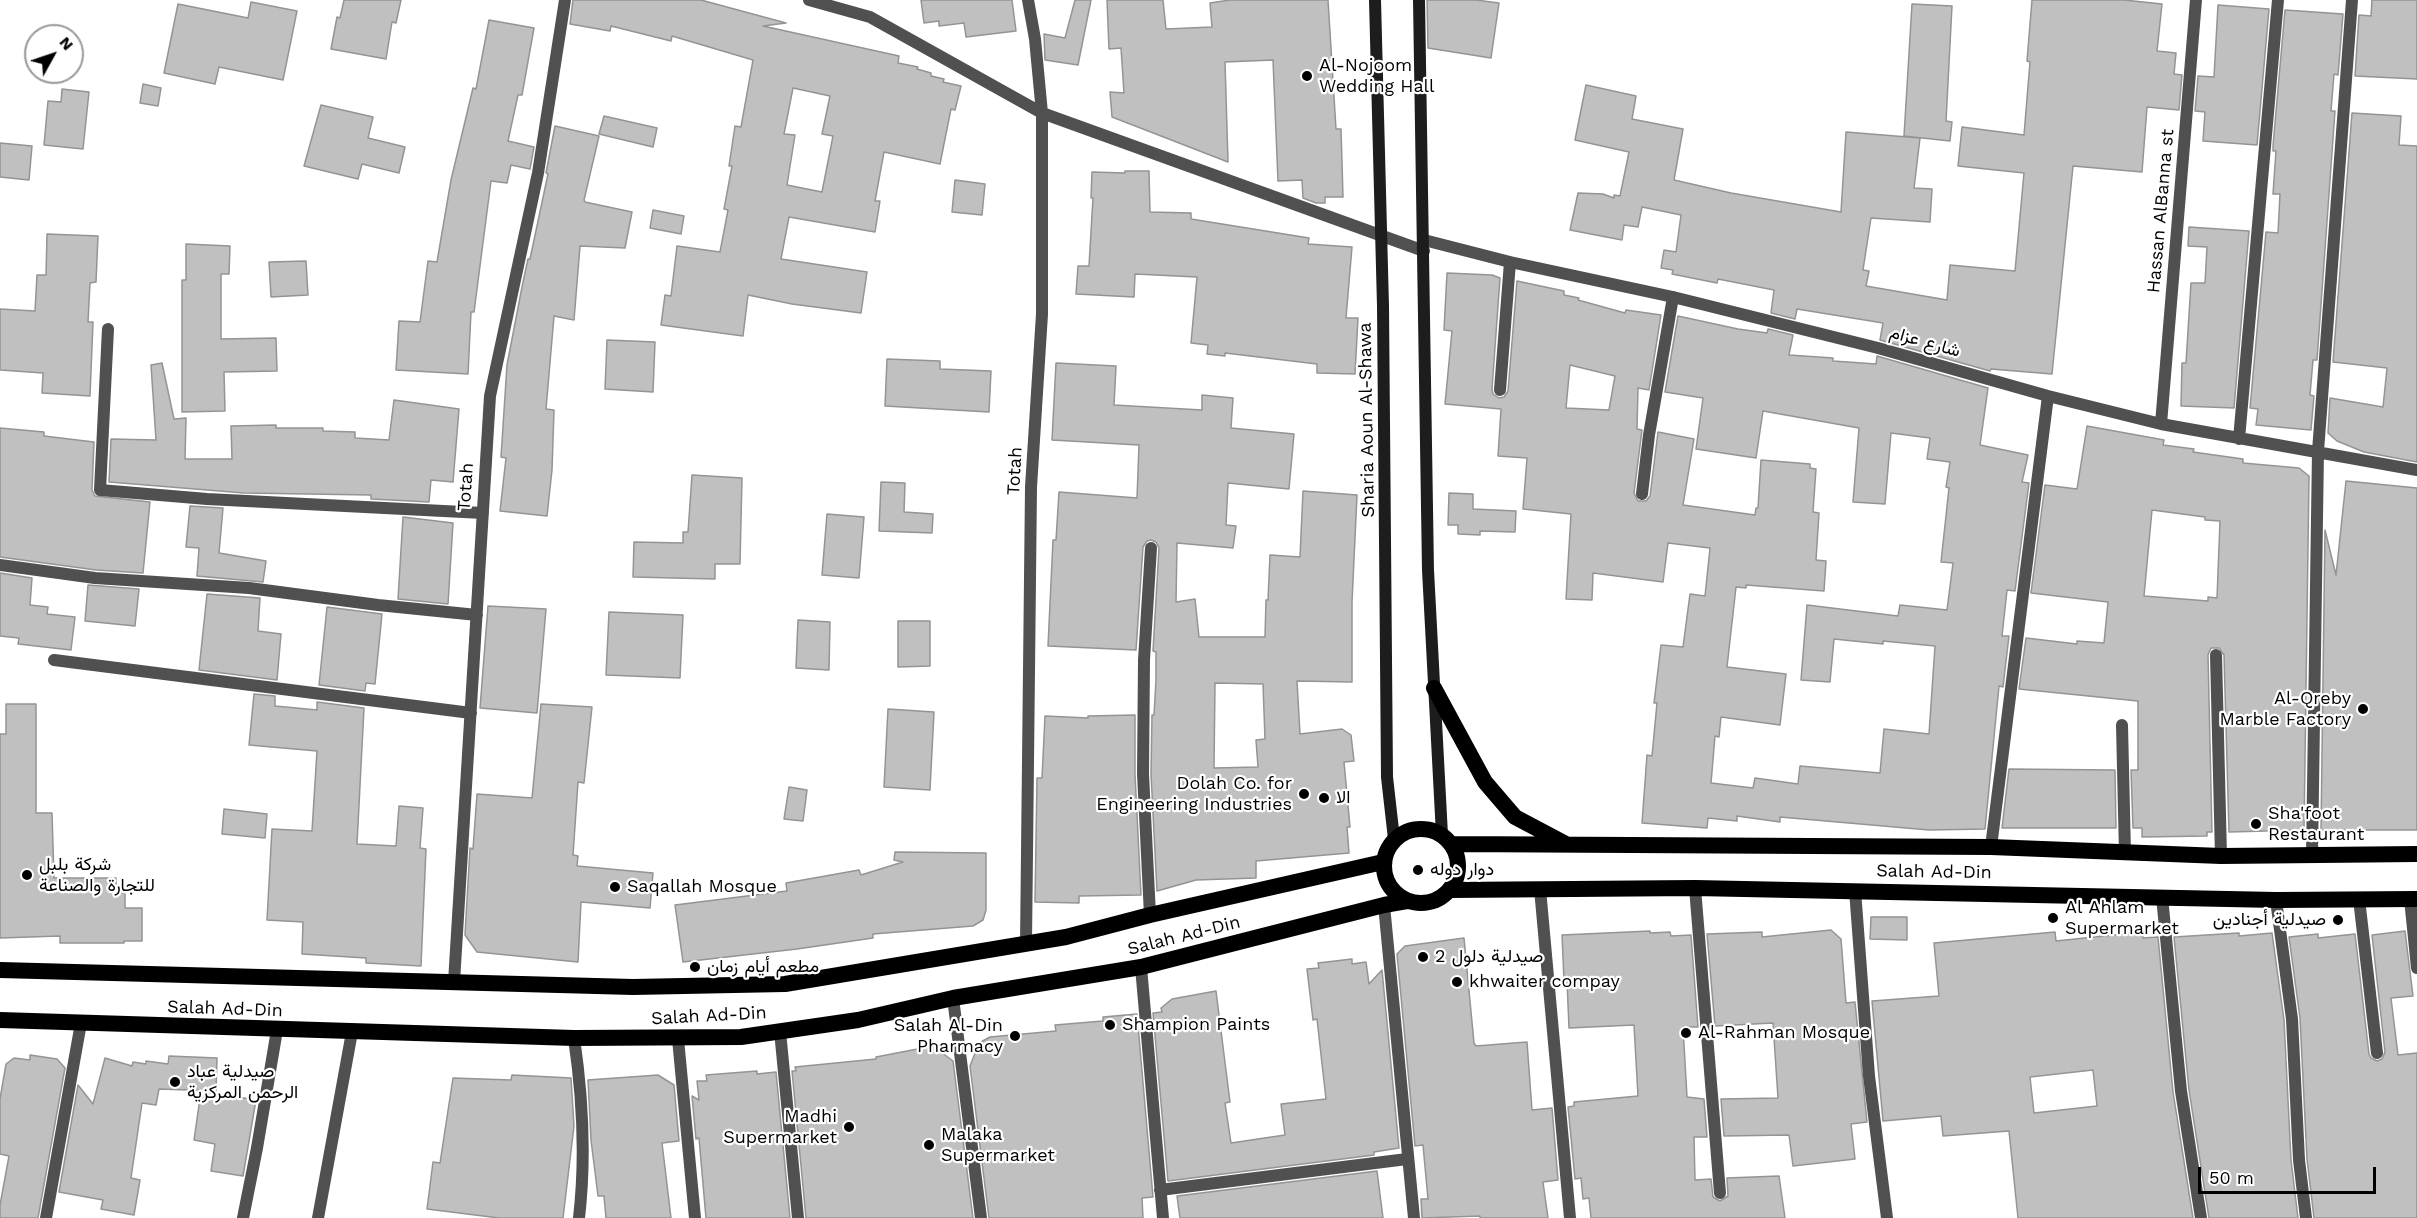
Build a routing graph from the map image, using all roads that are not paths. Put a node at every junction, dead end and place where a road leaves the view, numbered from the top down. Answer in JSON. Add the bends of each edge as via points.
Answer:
{"nodes":[{"id":1,"x":565,"y":0,"type":"edge"},
{"id":2,"x":808,"y":0,"type":"edge"},
{"id":3,"x":1028,"y":0,"type":"edge"},
{"id":4,"x":1375,"y":0,"type":"edge"},
{"id":5,"x":1419,"y":0,"type":"edge"},
{"id":6,"x":2196,"y":0,"type":"edge"},
{"id":7,"x":2277,"y":0,"type":"edge"},
{"id":8,"x":2352,"y":0,"type":"edge"},
{"id":9,"x":1042,"y":113,"type":"junction"},
{"id":10,"x":1381,"y":236,"type":"junction"},
{"id":11,"x":1424,"y":245,"type":"junction"},
{"id":12,"x":1510,"y":262,"type":"junction"},
{"id":13,"x":1673,"y":297,"type":"junction"},
{"id":14,"x":108,"y":329,"type":"dead end"},
{"id":15,"x":1500,"y":390,"type":"dead end"},
{"id":16,"x":2048,"y":396,"type":"junction"},
{"id":17,"x":2162,"y":424,"type":"junction"},
{"id":18,"x":2239,"y":439,"type":"junction"},
{"id":19,"x":2318,"y":451,"type":"junction"},
{"id":20,"x":2417,"y":470,"type":"edge"},
{"id":21,"x":1642,"y":494,"type":"dead end"},
{"id":22,"x":483,"y":513,"type":"junction"},
{"id":23,"x":1151,"y":548,"type":"dead end"},
{"id":24,"x":0,"y":565,"type":"edge"},
{"id":25,"x":477,"y":615,"type":"junction"},
{"id":26,"x":2216,"y":656,"type":"dead end"},
{"id":27,"x":54,"y":660,"type":"dead end"},
{"id":28,"x":1434,"y":688,"type":"junction"},
{"id":29,"x":471,"y":712,"type":"junction"},
{"id":30,"x":2122,"y":725,"type":"dead end"},
{"id":31,"x":1394,"y":839,"type":"junction"},
{"id":32,"x":1446,"y":840,"type":"junction"},
{"id":33,"x":1569,"y":846,"type":"junction"},
{"id":34,"x":1990,"y":847,"type":"junction"},
{"id":35,"x":2125,"y":854,"type":"junction"},
{"id":36,"x":2417,"y":854,"type":"edge"},
{"id":37,"x":2312,"y":855,"type":"junction"},
{"id":38,"x":2221,"y":856,"type":"junction"},
{"id":39,"x":1383,"y":862,"type":"junction"},
{"id":40,"x":1695,"y":888,"type":"junction"},
{"id":41,"x":1540,"y":889,"type":"junction"},
{"id":42,"x":1450,"y":890,"type":"junction"},
{"id":43,"x":1856,"y":890,"type":"junction"},
{"id":44,"x":2162,"y":897,"type":"junction"},
{"id":45,"x":2359,"y":899,"type":"junction"},
{"id":46,"x":2414,"y":899,"type":"edge"},
{"id":47,"x":2276,"y":900,"type":"junction"},
{"id":48,"x":1407,"y":901,"type":"junction"},
{"id":49,"x":1384,"y":905,"type":"junction"},
{"id":50,"x":1150,"y":915,"type":"junction"},
{"id":51,"x":1026,"y":944,"type":"junction"},
{"id":52,"x":1141,"y":968,"type":"junction"},
{"id":53,"x":2417,"y":968,"type":"edge"},
{"id":54,"x":0,"y":969,"type":"edge"},
{"id":55,"x":454,"y":982,"type":"junction"},
{"id":56,"x":953,"y":998,"type":"junction"},
{"id":57,"x":0,"y":1020,"type":"edge"},
{"id":58,"x":81,"y":1023,"type":"junction"},
{"id":59,"x":277,"y":1030,"type":"junction"},
{"id":60,"x":780,"y":1031,"type":"junction"},
{"id":61,"x":352,"y":1032,"type":"junction"},
{"id":62,"x":574,"y":1038,"type":"junction"},
{"id":63,"x":678,"y":1039,"type":"junction"},
{"id":64,"x":2377,"y":1053,"type":"dead end"},
{"id":65,"x":1407,"y":1159,"type":"junction"},
{"id":66,"x":1160,"y":1190,"type":"junction"},
{"id":67,"x":1720,"y":1193,"type":"dead end"},
{"id":68,"x":46,"y":1218,"type":"edge"},
{"id":69,"x":243,"y":1218,"type":"edge"},
{"id":70,"x":318,"y":1218,"type":"edge"},
{"id":71,"x":579,"y":1218,"type":"edge"},
{"id":72,"x":695,"y":1218,"type":"edge"},
{"id":73,"x":798,"y":1218,"type":"edge"},
{"id":74,"x":981,"y":1218,"type":"edge"},
{"id":75,"x":1163,"y":1218,"type":"edge"},
{"id":76,"x":1414,"y":1218,"type":"edge"},
{"id":77,"x":1570,"y":1218,"type":"edge"},
{"id":78,"x":1887,"y":1218,"type":"edge"},
{"id":79,"x":2201,"y":1218,"type":"edge"},
{"id":80,"x":2307,"y":1218,"type":"edge"}],
"edges":[{"from":1,"to":22,"type":"street","name":"Totah","via":[[538,173],[490,396]]},
{"from":2,"to":9,"type":"street","name":"شارع عزام","via":[[870,17]]},
{"from":3,"to":9,"type":"street","name":"Totah"},
{"from":4,"to":10,"type":"main road","name":"Sharia Aoun Al-Shawa"},
{"from":5,"to":11,"type":"main road"},
{"from":6,"to":17,"type":"street","name":"Hassan AlBanna st"},
{"from":7,"to":18,"type":"street"},
{"from":8,"to":19,"type":"street"},
{"from":9,"to":10,"type":"street","name":"شارع عزام"},
{"from":9,"to":51,"type":"street","name":"Totah","via":[[1041,314],[1031,487]]},
{"from":10,"to":11,"type":"street","name":"شارع عزام"},
{"from":10,"to":31,"type":"main road","name":"Sharia Aoun Al-Shawa","via":[[1388,777]]},
{"from":11,"to":12,"type":"street","name":"شارع عزام"},
{"from":11,"to":28,"type":"main road","via":[[1428,570]]},
{"from":12,"to":13,"type":"street","name":"شارع عزام"},
{"from":12,"to":15,"type":"street"},
{"from":13,"to":16,"type":"street","name":"شارع عزام","via":[[1878,348]]},
{"from":13,"to":21,"type":"street"},
{"from":14,"to":22,"type":"street","via":[[100,490]]},
{"from":16,"to":17,"type":"street","name":"شارع عزام"},
{"from":16,"to":34,"type":"street"},
{"from":17,"to":18,"type":"street","name":"شارع عزام"},
{"from":18,"to":19,"type":"street","name":"شارع عزام"},
{"from":19,"to":20,"type":"street","name":"شارع عزام"},
{"from":19,"to":37,"type":"street"},
{"from":22,"to":25,"type":"street","name":"Totah"},
{"from":23,"to":50,"type":"street","via":[[1143,762]]},
{"from":24,"to":25,"type":"street","via":[[94,578],[249,588]]},
{"from":25,"to":29,"type":"street","name":"Totah"},
{"from":26,"to":38,"type":"street"},
{"from":27,"to":29,"type":"street"},
{"from":28,"to":32,"type":"main road"},
{"from":28,"to":33,"type":"highway","via":[[1485,782],[1515,817]]},
{"from":29,"to":55,"type":"street","name":"Totah"},
{"from":30,"to":35,"type":"street"},
{"from":31,"to":32,"type":"highway","via":[[1417,829],[1430,830]]},
{"from":31,"to":39,"type":"highway"},
{"from":32,"to":33,"type":"highway","name":"Salah Ad-Din"},
{"from":32,"to":42,"type":"highway","via":[[1458,868]]},
{"from":33,"to":34,"type":"highway","name":"Salah Ad-Din"},
{"from":34,"to":35,"type":"highway","name":"Salah Ad-Din"},
{"from":35,"to":38,"type":"highway","name":"Salah Ad-Din"},
{"from":36,"to":37,"type":"highway","name":"Salah Ad-Din"},
{"from":37,"to":38,"type":"highway","name":"Salah Ad-Din"},
{"from":39,"to":48,"type":"highway","via":[[1388,886]]},
{"from":39,"to":50,"type":"highway","name":"Salah Ad-Din"},
{"from":40,"to":41,"type":"highway","name":"Salah Ad-Din"},
{"from":40,"to":43,"type":"highway","name":"Salah Ad-Din"},
{"from":40,"to":67,"type":"street"},
{"from":41,"to":42,"type":"highway","name":"Salah Ad-Din"},
{"from":41,"to":77,"type":"street"},
{"from":42,"to":48,"type":"highway","via":[[1430,903]]},
{"from":43,"to":44,"type":"highway","name":"Salah Ad-Din"},
{"from":43,"to":78,"type":"street","via":[[1869,1076]]},
{"from":44,"to":47,"type":"highway","name":"Salah Ad-Din"},
{"from":44,"to":79,"type":"street","via":[[2181,1091]]},
{"from":45,"to":46,"type":"highway","name":"Salah Ad-Din"},
{"from":45,"to":47,"type":"highway","name":"Salah Ad-Din"},
{"from":45,"to":64,"type":"street"},
{"from":46,"to":53,"type":"street"},
{"from":47,"to":80,"type":"street","via":[[2292,1019],[2299,1160]]},
{"from":48,"to":49,"type":"highway","name":"Salah Ad-Din"},
{"from":49,"to":52,"type":"highway","name":"Salah Ad-Din"},
{"from":49,"to":65,"type":"street"},
{"from":50,"to":51,"type":"highway","name":"Salah Ad-Din"},
{"from":51,"to":55,"type":"highway","name":"Salah Ad-Din","via":[[785,984],[633,987]]},
{"from":52,"to":56,"type":"highway","name":"Salah Ad-Din"},
{"from":52,"to":66,"type":"street"},
{"from":54,"to":55,"type":"highway","name":"Salah Ad-Din"},
{"from":56,"to":60,"type":"highway","name":"Salah Ad-Din","via":[[858,1020]]},
{"from":56,"to":74,"type":"street"},
{"from":57,"to":58,"type":"highway","name":"Salah Ad-Din"},
{"from":58,"to":59,"type":"highway","name":"Salah Ad-Din"},
{"from":58,"to":68,"type":"street"},
{"from":59,"to":61,"type":"highway","name":"Salah Ad-Din"},
{"from":59,"to":69,"type":"street"},
{"from":60,"to":63,"type":"highway","name":"Salah Ad-Din"},
{"from":60,"to":73,"type":"street"},
{"from":61,"to":62,"type":"highway","name":"Salah Ad-Din"},
{"from":61,"to":70,"type":"street"},
{"from":62,"to":63,"type":"highway","name":"Salah Ad-Din"},
{"from":62,"to":71,"type":"street","via":[[583,1120],[584,1175]]},
{"from":63,"to":72,"type":"street"},
{"from":65,"to":66,"type":"street"},
{"from":65,"to":76,"type":"street"},
{"from":66,"to":75,"type":"street"}]}
